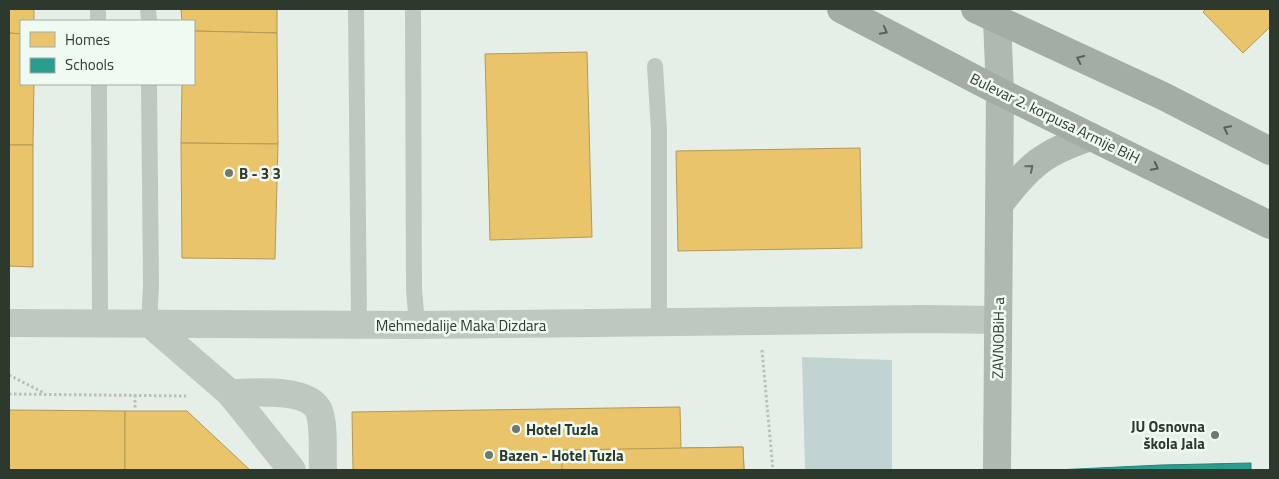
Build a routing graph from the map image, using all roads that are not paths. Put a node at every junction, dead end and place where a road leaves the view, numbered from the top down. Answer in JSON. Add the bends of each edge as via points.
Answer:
{"nodes":[{"id":1,"x":356,"y":9,"type":"edge"},
{"id":2,"x":413,"y":9,"type":"edge"},
{"id":3,"x":841,"y":9,"type":"edge"},
{"id":4,"x":989,"y":13,"type":"edge"},
{"id":5,"x":655,"y":66,"type":"dead end"},
{"id":6,"x":99,"y":85,"type":"edge"},
{"id":7,"x":149,"y":85,"type":"edge"},
{"id":8,"x":1000,"y":92,"type":"junction"},
{"id":9,"x":1091,"y":137,"type":"junction"},
{"id":10,"x":1270,"y":151,"type":"edge"},
{"id":11,"x":999,"y":206,"type":"junction"},
{"id":12,"x":1270,"y":225,"type":"edge"},
{"id":13,"x":998,"y":320,"type":"junction"},
{"id":14,"x":9,"y":323,"type":"edge"},
{"id":15,"x":100,"y":323,"type":"junction"},
{"id":16,"x":149,"y":323,"type":"junction"},
{"id":17,"x":659,"y":323,"type":"junction"},
{"id":18,"x":359,"y":325,"type":"junction"},
{"id":19,"x":417,"y":325,"type":"junction"},
{"id":20,"x":230,"y":393,"type":"junction"},
{"id":21,"x":292,"y":470,"type":"edge"},
{"id":22,"x":323,"y":470,"type":"edge"},
{"id":23,"x":997,"y":470,"type":"edge"}],
"edges":[{"from":1,"to":18,"type":"lane"},
{"from":2,"to":19,"type":"lane","via":[[414,289]]},
{"from":3,"to":8,"type":"main road","name":"Bulevar 2. korpusa Armije BiH","one_way":true},
{"from":4,"to":8,"type":"street"},
{"from":10,"to":4,"type":"main road","one_way":true},
{"from":5,"to":17,"type":"lane","via":[[659,130]]},
{"from":6,"to":15,"type":"lane"},
{"from":7,"to":16,"type":"lane"},
{"from":8,"to":9,"type":"main road","name":"Bulevar 2. korpusa Armije BiH"},
{"from":8,"to":11,"type":"street"},
{"from":11,"to":9,"type":"street","one_way":true,"via":[[1021,176],[1044,156]]},
{"from":9,"to":12,"type":"main road","name":"Bulevar 2. korpusa Armije BiH","one_way":true},
{"from":11,"to":13,"type":"street","name":"ZAVNOBiH-a"},
{"from":13,"to":17,"type":"street","name":"Mehmedalije Maka Dizdara"},
{"from":13,"to":23,"type":"street","name":"ZAVNOBiH-a"},
{"from":14,"to":15,"type":"street","name":"Mehmedalije Maka Dizdara"},
{"from":15,"to":16,"type":"street","name":"Mehmedalije Maka Dizdara"},
{"from":16,"to":18,"type":"street","name":"Mehmedalije Maka Dizdara"},
{"from":16,"to":20,"type":"street"},
{"from":17,"to":19,"type":"street","name":"Mehmedalije Maka Dizdara"},
{"from":18,"to":19,"type":"street","name":"Mehmedalije Maka Dizdara"},
{"from":20,"to":21,"type":"street"},
{"from":20,"to":22,"type":"street","via":[[295,394],[311,402],[318,408],[321,424]]}]}
